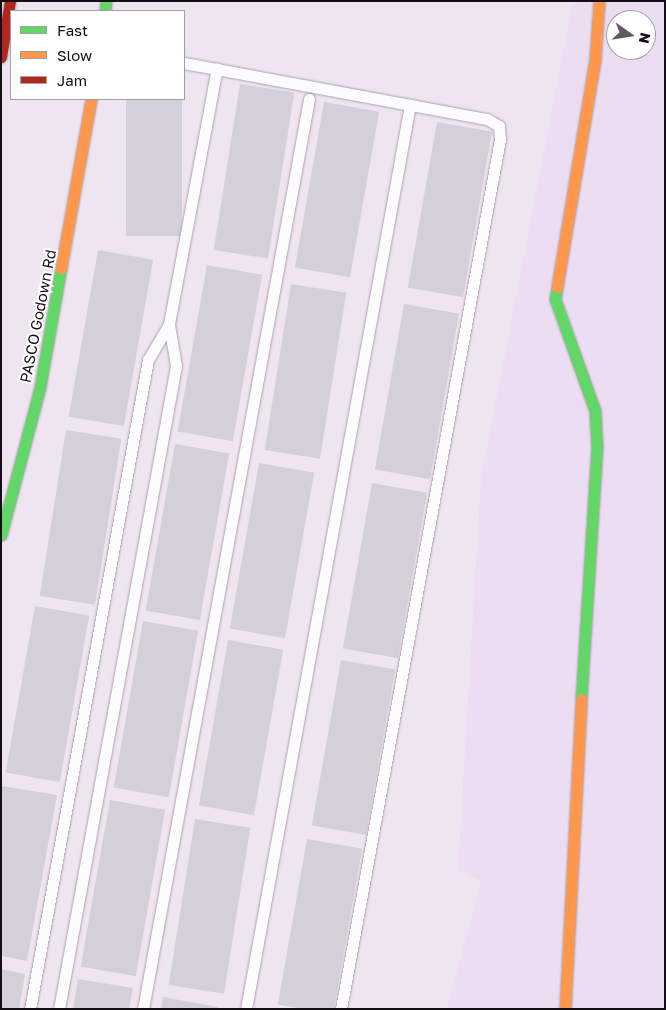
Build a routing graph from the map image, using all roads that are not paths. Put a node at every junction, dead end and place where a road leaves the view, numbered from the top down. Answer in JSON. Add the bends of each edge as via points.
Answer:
{"nodes":[{"id":1,"x":10,"y":1,"type":"edge"},
{"id":2,"x":599,"y":1,"type":"edge"},
{"id":3,"x":1,"y":56,"type":"edge"},
{"id":4,"x":185,"y":63,"type":"edge"},
{"id":5,"x":217,"y":68,"type":"junction"},
{"id":6,"x":309,"y":99,"type":"dead end"},
{"id":7,"x":91,"y":100,"type":"edge"},
{"id":8,"x":410,"y":105,"type":"junction"},
{"id":9,"x":169,"y":324,"type":"junction"},
{"id":10,"x":1,"y":535,"type":"edge"},
{"id":11,"x":30,"y":1009,"type":"edge"},
{"id":12,"x":60,"y":1009,"type":"edge"},
{"id":13,"x":142,"y":1009,"type":"edge"},
{"id":14,"x":246,"y":1009,"type":"edge"},
{"id":15,"x":342,"y":1009,"type":"edge"},
{"id":16,"x":565,"y":1009,"type":"edge"}],
"edges":[{"from":1,"to":3,"type":"street"},
{"from":2,"to":16,"type":"street","via":[[595,60],[555,299],[595,411],[597,446],[565,941]]},
{"from":4,"to":5,"type":"lane"},
{"from":5,"to":8,"type":"lane"},
{"from":5,"to":9,"type":"lane"},
{"from":6,"to":13,"type":"lane"},
{"from":7,"to":10,"type":"street","name":"PASCO Godown Rd","via":[[40,387]]},
{"from":8,"to":14,"type":"lane"},
{"from":8,"to":15,"type":"lane","via":[[488,119],[498,126],[500,139]]},
{"from":9,"to":11,"type":"lane","via":[[148,360]]},
{"from":9,"to":12,"type":"lane","via":[[176,366]]}]}
